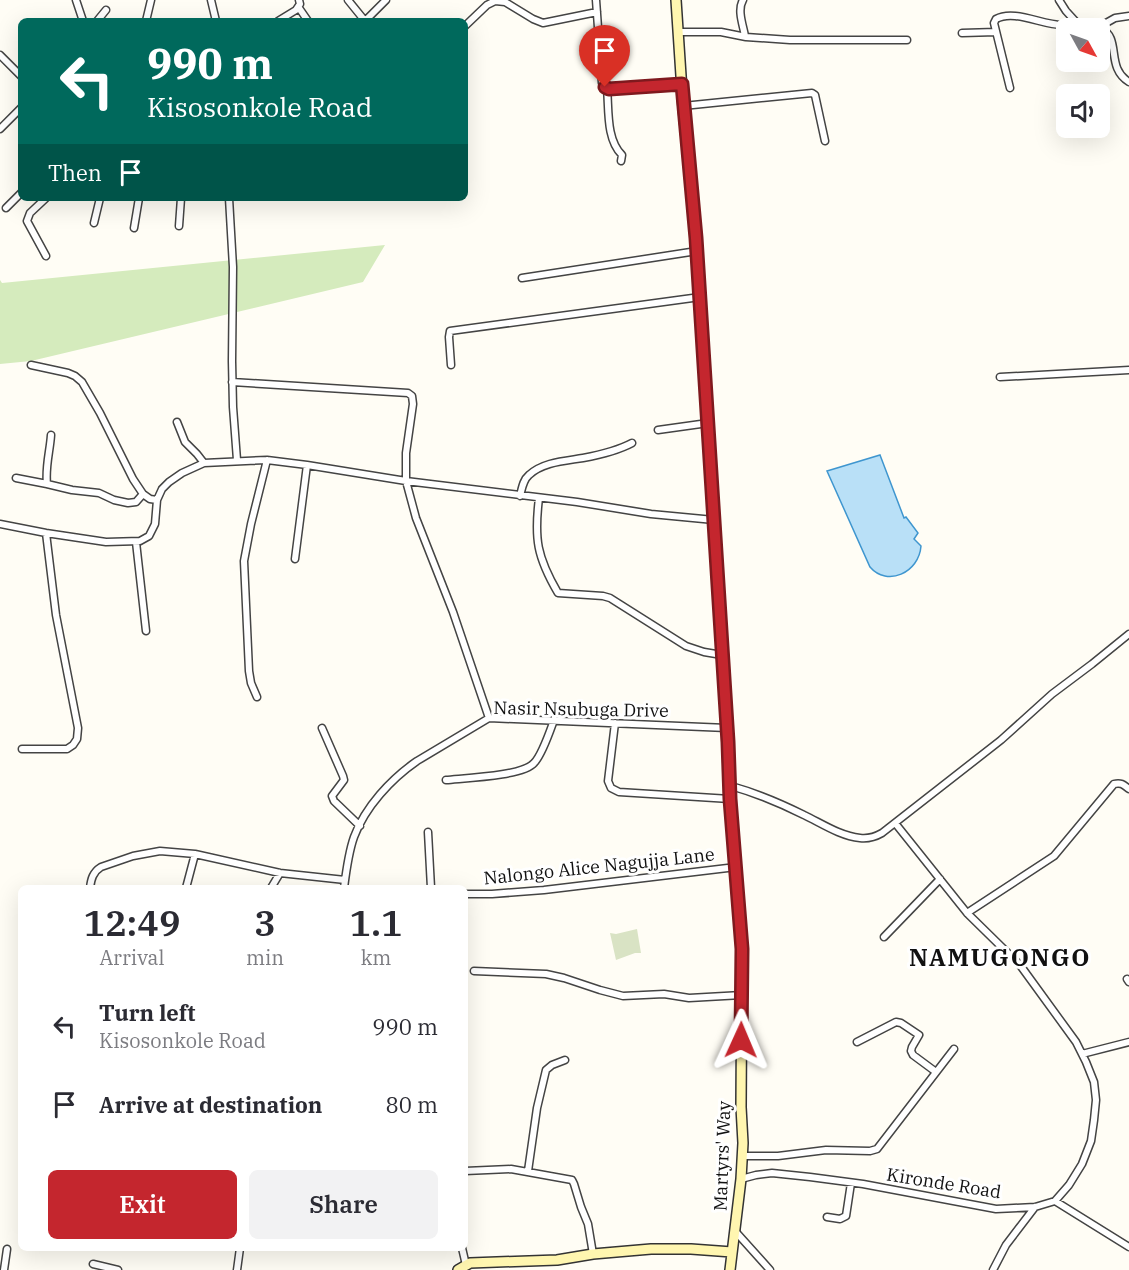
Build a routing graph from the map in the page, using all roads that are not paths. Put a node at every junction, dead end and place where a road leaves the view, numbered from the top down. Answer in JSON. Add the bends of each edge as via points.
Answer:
{"nodes":[{"id":1,"x":76,"y":0,"type":"edge"},
{"id":2,"x":151,"y":0,"type":"edge"},
{"id":3,"x":211,"y":0,"type":"edge"},
{"id":4,"x":299,"y":0,"type":"edge"},
{"id":5,"x":348,"y":0,"type":"edge"},
{"id":6,"x":386,"y":0,"type":"edge"},
{"id":7,"x":596,"y":0,"type":"edge"},
{"id":8,"x":676,"y":0,"type":"edge"},
{"id":9,"x":743,"y":0,"type":"edge"},
{"id":10,"x":1062,"y":1,"type":"edge"},
{"id":11,"x":298,"y":8,"type":"junction"},
{"id":12,"x":106,"y":10,"type":"dead end"},
{"id":13,"x":597,"y":12,"type":"junction"},
{"id":14,"x":1129,"y":16,"type":"edge"},
{"id":15,"x":82,"y":18,"type":"edge"},
{"id":16,"x":99,"y":18,"type":"edge"},
{"id":17,"x":147,"y":18,"type":"edge"},
{"id":18,"x":215,"y":18,"type":"edge"},
{"id":19,"x":283,"y":18,"type":"edge"},
{"id":20,"x":306,"y":18,"type":"edge"},
{"id":21,"x":363,"y":18,"type":"edge"},
{"id":22,"x":368,"y":18,"type":"edge"},
{"id":23,"x":1074,"y":18,"type":"edge"},
{"id":24,"x":1110,"y":21,"type":"edge"},
{"id":25,"x":468,"y":23,"type":"edge"},
{"id":26,"x":1056,"y":24,"type":"edge"},
{"id":27,"x":678,"y":32,"type":"junction"},
{"id":28,"x":996,"y":32,"type":"junction"},
{"id":29,"x":963,"y":33,"type":"dead end"},
{"id":30,"x":744,"y":36,"type":"junction"},
{"id":31,"x":1110,"y":36,"type":"edge"},
{"id":32,"x":907,"y":40,"type":"dead end"},
{"id":33,"x":0,"y":55,"type":"edge"},
{"id":34,"x":18,"y":73,"type":"edge"},
{"id":35,"x":1129,"y":82,"type":"edge"},
{"id":36,"x":682,"y":84,"type":"junction"},
{"id":37,"x":607,"y":88,"type":"junction"},
{"id":38,"x":1010,"y":88,"type":"dead end"},
{"id":39,"x":683,"y":106,"type":"junction"},
{"id":40,"x":18,"y":111,"type":"edge"},
{"id":41,"x":0,"y":129,"type":"edge"},
{"id":42,"x":825,"y":141,"type":"dead end"},
{"id":43,"x":621,"y":161,"type":"dead end"},
{"id":44,"x":18,"y":196,"type":"edge"},
{"id":45,"x":43,"y":201,"type":"edge"},
{"id":46,"x":99,"y":201,"type":"edge"},
{"id":47,"x":138,"y":201,"type":"edge"},
{"id":48,"x":181,"y":201,"type":"edge"},
{"id":49,"x":229,"y":201,"type":"edge"},
{"id":50,"x":6,"y":208,"type":"dead end"},
{"id":51,"x":94,"y":223,"type":"dead end"},
{"id":52,"x":179,"y":226,"type":"dead end"},
{"id":53,"x":134,"y":228,"type":"dead end"},
{"id":54,"x":697,"y":251,"type":"junction"},
{"id":55,"x":46,"y":256,"type":"dead end"},
{"id":56,"x":522,"y":278,"type":"dead end"},
{"id":57,"x":700,"y":297,"type":"junction"},
{"id":58,"x":31,"y":365,"type":"dead end"},
{"id":59,"x":451,"y":365,"type":"dead end"},
{"id":60,"x":1129,"y":370,"type":"edge"},
{"id":61,"x":1000,"y":377,"type":"dead end"},
{"id":62,"x":232,"y":382,"type":"junction"},
{"id":63,"x":177,"y":422,"type":"dead end"},
{"id":64,"x":708,"y":423,"type":"junction"},
{"id":65,"x":658,"y":430,"type":"dead end"},
{"id":66,"x":51,"y":435,"type":"dead end"},
{"id":67,"x":632,"y":443,"type":"dead end"},
{"id":68,"x":237,"y":460,"type":"junction"},
{"id":69,"x":267,"y":460,"type":"junction"},
{"id":70,"x":204,"y":463,"type":"junction"},
{"id":71,"x":307,"y":465,"type":"junction"},
{"id":72,"x":16,"y":478,"type":"dead end"},
{"id":73,"x":406,"y":481,"type":"junction"},
{"id":74,"x":47,"y":484,"type":"junction"},
{"id":75,"x":143,"y":494,"type":"junction"},
{"id":76,"x":520,"y":496,"type":"junction"},
{"id":77,"x":539,"y":498,"type":"junction"},
{"id":78,"x":157,"y":500,"type":"junction"},
{"id":79,"x":714,"y":520,"type":"junction"},
{"id":80,"x":0,"y":524,"type":"edge"},
{"id":81,"x":46,"y":533,"type":"junction"},
{"id":82,"x":136,"y":542,"type":"junction"},
{"id":83,"x":295,"y":559,"type":"dead end"},
{"id":84,"x":146,"y":631,"type":"dead end"},
{"id":85,"x":1129,"y":634,"type":"edge"},
{"id":86,"x":722,"y":655,"type":"junction"},
{"id":87,"x":258,"y":697,"type":"dead end"},
{"id":88,"x":489,"y":718,"type":"junction"},
{"id":89,"x":554,"y":720,"type":"junction"},
{"id":90,"x":615,"y":723,"type":"junction"},
{"id":91,"x":322,"y":728,"type":"dead end"},
{"id":92,"x":727,"y":728,"type":"junction"},
{"id":93,"x":22,"y":749,"type":"dead end"},
{"id":94,"x":446,"y":780,"type":"dead end"},
{"id":95,"x":730,"y":786,"type":"junction"},
{"id":96,"x":1129,"y":789,"type":"edge"},
{"id":97,"x":730,"y":799,"type":"junction"},
{"id":98,"x":895,"y":823,"type":"junction"},
{"id":99,"x":360,"y":826,"type":"junction"},
{"id":100,"x":428,"y":832,"type":"dead end"},
{"id":101,"x":195,"y":854,"type":"junction"},
{"id":102,"x":736,"y":867,"type":"junction"},
{"id":103,"x":280,"y":873,"type":"junction"},
{"id":104,"x":940,"y":879,"type":"junction"},
{"id":105,"x":345,"y":880,"type":"junction"},
{"id":106,"x":90,"y":885,"type":"edge"},
{"id":107,"x":187,"y":885,"type":"edge"},
{"id":108,"x":273,"y":885,"type":"edge"},
{"id":109,"x":344,"y":885,"type":"edge"},
{"id":110,"x":431,"y":885,"type":"edge"},
{"id":111,"x":468,"y":894,"type":"edge"},
{"id":112,"x":967,"y":913,"type":"junction"},
{"id":113,"x":884,"y":937,"type":"dead end"},
{"id":114,"x":474,"y":971,"type":"dead end"},
{"id":115,"x":742,"y":995,"type":"junction"},
{"id":116,"x":857,"y":1042,"type":"dead end"},
{"id":117,"x":1129,"y":1042,"type":"edge"},
{"id":118,"x":954,"y":1049,"type":"dead end"},
{"id":119,"x":1082,"y":1054,"type":"junction"},
{"id":120,"x":565,"y":1060,"type":"dead end"},
{"id":121,"x":936,"y":1072,"type":"junction"},
{"id":122,"x":742,"y":1156,"type":"junction"},
{"id":123,"x":468,"y":1171,"type":"edge"},
{"id":124,"x":528,"y":1172,"type":"junction"},
{"id":125,"x":741,"y":1179,"type":"junction"},
{"id":126,"x":851,"y":1183,"type":"junction"},
{"id":127,"x":1055,"y":1201,"type":"junction"},
{"id":128,"x":1035,"y":1207,"type":"junction"},
{"id":129,"x":827,"y":1217,"type":"dead end"},
{"id":130,"x":735,"y":1231,"type":"junction"},
{"id":131,"x":1129,"y":1247,"type":"edge"},
{"id":132,"x":7,"y":1249,"type":"dead end"},
{"id":133,"x":240,"y":1251,"type":"edge"},
{"id":134,"x":462,"y":1251,"type":"edge"},
{"id":135,"x":732,"y":1252,"type":"junction"},
{"id":136,"x":592,"y":1254,"type":"junction"},
{"id":137,"x":557,"y":1260,"type":"junction"},
{"id":138,"x":93,"y":1264,"type":"dead end"},
{"id":139,"x":462,"y":1268,"type":"edge"},
{"id":140,"x":4,"y":1270,"type":"edge"},
{"id":141,"x":118,"y":1270,"type":"edge"},
{"id":142,"x":237,"y":1270,"type":"edge"},
{"id":143,"x":558,"y":1270,"type":"edge"},
{"id":144,"x":730,"y":1270,"type":"edge"},
{"id":145,"x":770,"y":1270,"type":"edge"},
{"id":146,"x":993,"y":1270,"type":"edge"}],
"edges":[{"from":1,"to":15,"type":"street"},
{"from":2,"to":17,"type":"street"},
{"from":3,"to":18,"type":"street"},
{"from":4,"to":11,"type":"street"},
{"from":5,"to":21,"type":"street"},
{"from":6,"to":22,"type":"street"},
{"from":7,"to":13,"type":"street"},
{"from":8,"to":27,"type":"main road","name":"Martyrs' Way"},
{"from":9,"to":30,"type":"street","via":[[740,10]]},
{"from":10,"to":23,"type":"street"},
{"from":11,"to":19,"type":"street"},
{"from":11,"to":20,"type":"street"},
{"from":12,"to":16,"type":"street"},
{"from":13,"to":25,"type":"street","via":[[543,23],[505,2],[495,1]]},
{"from":13,"to":37,"type":"street","via":[[603,83]]},
{"from":14,"to":24,"type":"street"},
{"from":26,"to":28,"type":"street","via":[[1003,16],[994,23]]},
{"from":27,"to":30,"type":"street"},
{"from":27,"to":36,"type":"main road","name":"Martyrs' Way"},
{"from":28,"to":29,"type":"street"},
{"from":28,"to":38,"type":"street"},
{"from":30,"to":32,"type":"street"},
{"from":31,"to":35,"type":"street","via":[[1118,72]]},
{"from":33,"to":34,"type":"street"},
{"from":36,"to":37,"type":"street"},
{"from":36,"to":39,"type":"main road","name":"Martyrs' Way"},
{"from":37,"to":43,"type":"street","via":[[610,132],[616,150],[622,155]]},
{"from":39,"to":42,"type":"street","via":[[812,93]]},
{"from":39,"to":54,"type":"main road","name":"Martyrs' Way"},
{"from":40,"to":41,"type":"street"},
{"from":44,"to":50,"type":"street"},
{"from":45,"to":55,"type":"street","via":[[27,221]]},
{"from":46,"to":51,"type":"street"},
{"from":47,"to":53,"type":"street"},
{"from":48,"to":52,"type":"street"},
{"from":49,"to":62,"type":"street"},
{"from":54,"to":56,"type":"street"},
{"from":54,"to":57,"type":"main road","name":"Martyrs' Way"},
{"from":57,"to":59,"type":"street","via":[[450,331]]},
{"from":57,"to":64,"type":"main road","name":"Martyrs' Way"},
{"from":58,"to":75,"type":"street","via":[[68,373],[82,382]]},
{"from":60,"to":61,"type":"street"},
{"from":62,"to":68,"type":"street"},
{"from":62,"to":73,"type":"street","via":[[411,394]]},
{"from":63,"to":70,"type":"street","via":[[185,442]]},
{"from":64,"to":65,"type":"street"},
{"from":64,"to":79,"type":"main road","name":"Martyrs' Way"},
{"from":66,"to":74,"type":"street"},
{"from":67,"to":76,"type":"street","via":[[539,468],[524,481]]},
{"from":68,"to":69,"type":"street"},
{"from":68,"to":70,"type":"street"},
{"from":69,"to":71,"type":"street"},
{"from":69,"to":87,"type":"street","via":[[244,561],[249,671]]},
{"from":70,"to":78,"type":"street","via":[[169,482]]},
{"from":71,"to":73,"type":"street"},
{"from":71,"to":83,"type":"street"},
{"from":72,"to":74,"type":"street"},
{"from":73,"to":76,"type":"street"},
{"from":73,"to":88,"type":"street"},
{"from":74,"to":75,"type":"street","via":[[128,503],[136,502]]},
{"from":75,"to":78,"type":"street"},
{"from":76,"to":77,"type":"street"},
{"from":77,"to":79,"type":"street"},
{"from":77,"to":86,"type":"street","via":[[537,546],[558,593],[610,598],[686,646]]},
{"from":78,"to":82,"type":"street","via":[[152,531],[146,539]]},
{"from":79,"to":86,"type":"main road","name":"Martyrs' Way"},
{"from":80,"to":81,"type":"street"},
{"from":81,"to":82,"type":"street"},
{"from":81,"to":93,"type":"street","via":[[77,739],[67,749]]},
{"from":82,"to":84,"type":"street"},
{"from":85,"to":98,"type":"street"},
{"from":86,"to":92,"type":"main road","name":"Martyrs' Way"},
{"from":88,"to":89,"type":"street","name":"Nasir Nsubuga Drive"},
{"from":88,"to":99,"type":"street","name":"Nasir Nsubuga Drive","via":[[407,768],[380,796]]},
{"from":89,"to":90,"type":"street","name":"Nasir Nsubuga Drive"},
{"from":89,"to":94,"type":"street","via":[[538,758],[526,769]]},
{"from":90,"to":92,"type":"street","name":"Nasir Nsubuga Drive"},
{"from":90,"to":97,"type":"street","via":[[608,781],[613,790]]},
{"from":91,"to":99,"type":"street","via":[[344,780],[332,796]]},
{"from":92,"to":95,"type":"main road","name":"Martyrs' Way"},
{"from":95,"to":97,"type":"main road","name":"Martyrs' Way"},
{"from":95,"to":98,"type":"street","via":[[756,793],[853,837],[874,837]]},
{"from":96,"to":112,"type":"street","via":[[1124,784],[1114,784],[1054,856]]},
{"from":97,"to":102,"type":"main road","name":"Martyrs' Way"},
{"from":98,"to":104,"type":"street"},
{"from":99,"to":105,"type":"street","name":"Nasir Nsubuga Drive"},
{"from":100,"to":110,"type":"street"},
{"from":101,"to":103,"type":"street"},
{"from":101,"to":106,"type":"street","via":[[160,851],[133,856],[96,870]]},
{"from":101,"to":107,"type":"street"},
{"from":102,"to":111,"type":"street","name":"Nalongo Alice Nagujja Lane","via":[[544,891]]},
{"from":102,"to":115,"type":"main road","name":"Martyrs' Way"},
{"from":103,"to":105,"type":"street"},
{"from":103,"to":108,"type":"street"},
{"from":104,"to":112,"type":"street"},
{"from":104,"to":113,"type":"street"},
{"from":105,"to":109,"type":"street","name":"Nasir Nsubuga Drive"},
{"from":112,"to":119,"type":"street","via":[[1020,965]]},
{"from":114,"to":115,"type":"street","via":[[555,975],[623,996]]},
{"from":115,"to":122,"type":"main road","name":"Martyrs' Way"},
{"from":116,"to":121,"type":"street","via":[[901,1023],[920,1035],[912,1047],[913,1055]]},
{"from":117,"to":119,"type":"street"},
{"from":118,"to":121,"type":"street"},
{"from":119,"to":127,"type":"street","via":[[1094,1082],[1095,1120],[1082,1164]]},
{"from":120,"to":124,"type":"street","via":[[546,1070]]},
{"from":121,"to":122,"type":"street","via":[[880,1147]]},
{"from":122,"to":125,"type":"main road","name":"Martyrs' Way"},
{"from":123,"to":124,"type":"street"},
{"from":124,"to":136,"type":"street","via":[[573,1182],[588,1224]]},
{"from":125,"to":126,"type":"street","name":"Kironde Road","via":[[772,1173]]},
{"from":125,"to":130,"type":"main road","name":"Martyrs' Way"},
{"from":126,"to":128,"type":"street","name":"Kironde Road","via":[[996,1209]]},
{"from":126,"to":129,"type":"street","via":[[846,1216]]},
{"from":127,"to":128,"type":"street","name":"Kironde Road"},
{"from":127,"to":131,"type":"street"},
{"from":128,"to":146,"type":"street","via":[[1006,1245]]},
{"from":130,"to":135,"type":"main road","name":"Martyrs' Way"},
{"from":130,"to":145,"type":"street"},
{"from":132,"to":140,"type":"street"},
{"from":133,"to":142,"type":"street"},
{"from":134,"to":139,"type":"street"},
{"from":135,"to":136,"type":"main road","via":[[651,1249]]},
{"from":135,"to":144,"type":"main road","name":"Martyrs' Way"},
{"from":136,"to":137,"type":"main road"},
{"from":137,"to":139,"type":"main road","via":[[471,1263]]},
{"from":137,"to":143,"type":"street"},
{"from":138,"to":141,"type":"street"}]}
